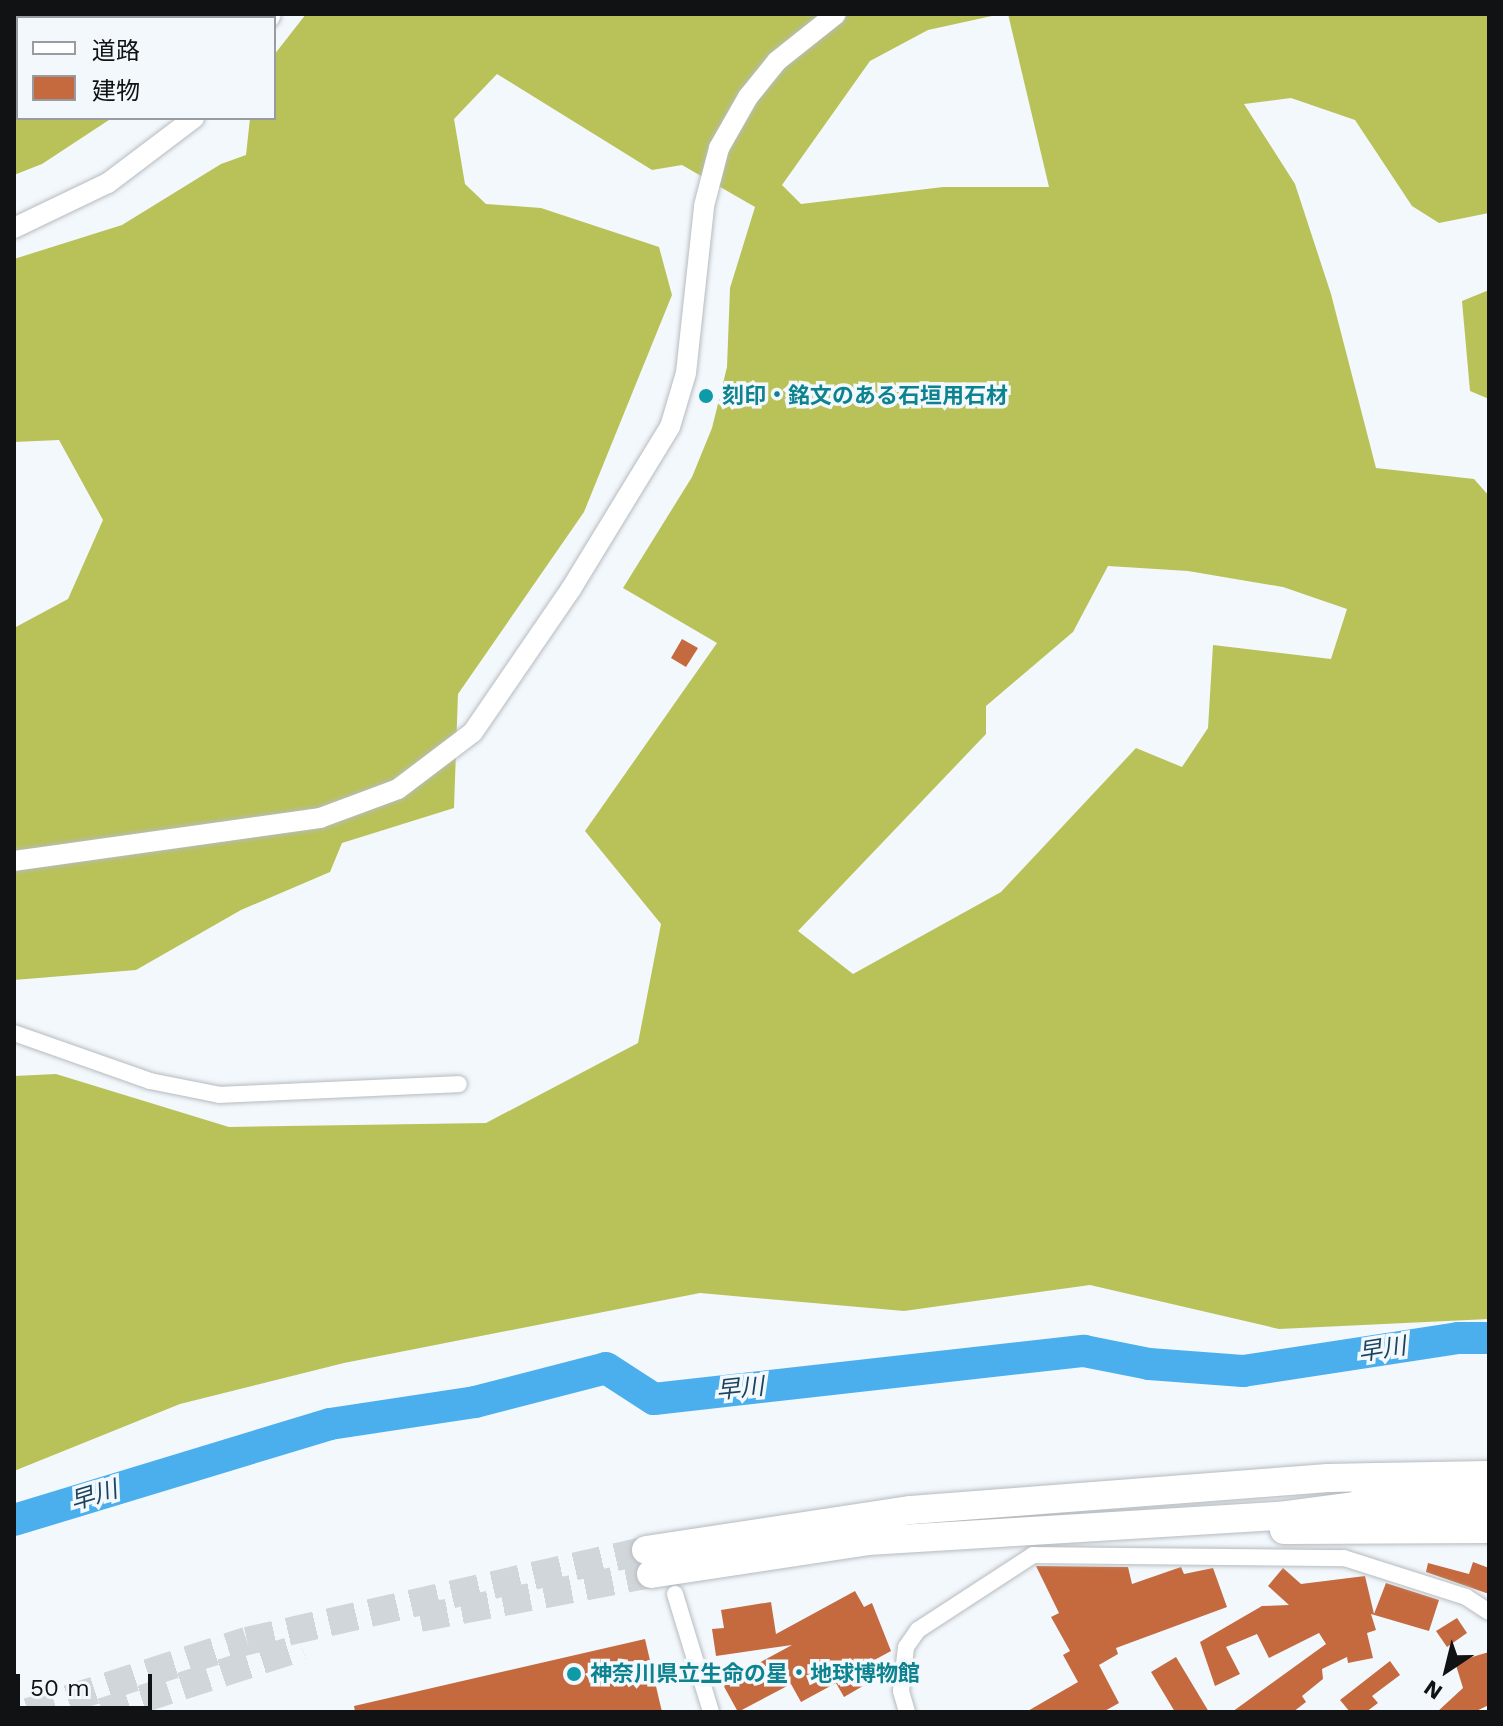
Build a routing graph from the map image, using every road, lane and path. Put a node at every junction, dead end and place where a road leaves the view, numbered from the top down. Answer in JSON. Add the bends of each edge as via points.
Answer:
{"nodes":[{"id":1,"x":836,"y":14,"type":"edge"},
{"id":2,"x":191,"y":120,"type":"edge"},
{"id":3,"x":14,"y":228,"type":"edge"},
{"id":4,"x":14,"y":861,"type":"edge"},
{"id":5,"x":14,"y":1033,"type":"edge"},
{"id":6,"x":459,"y":1084,"type":"dead end"},
{"id":7,"x":1489,"y":1475,"type":"edge"},
{"id":8,"x":1061,"y":1498,"type":"junction"},
{"id":9,"x":1377,"y":1503,"type":"junction"},
{"id":10,"x":1489,"y":1503,"type":"edge"},
{"id":11,"x":1143,"y":1524,"type":"junction"},
{"id":12,"x":1489,"y":1529,"type":"edge"},
{"id":13,"x":675,"y":1594,"type":"dead end"},
{"id":14,"x":1489,"y":1612,"type":"edge"},
{"id":15,"x":711,"y":1712,"type":"edge"},
{"id":16,"x":907,"y":1712,"type":"edge"}],
"edges":[{"from":1,"to":4,"type":"street","via":[[777,61],[748,97],[719,148],[704,206],[686,373],[670,427],[555,614],[473,732],[398,789],[320,818]]},
{"from":2,"to":3,"type":"street","via":[[108,183]]},
{"from":5,"to":6,"type":"street","via":[[150,1081],[220,1095]]},
{"from":7,"to":8,"type":"highway","via":[[1328,1478]]},
{"from":8,"to":9,"type":"highway","via":[[1283,1496]]},
{"from":8,"to":11,"type":"highway","via":[[911,1510],[649,1562],[868,1541]]},
{"from":9,"to":10,"type":"highway"},
{"from":9,"to":11,"type":"highway","via":[[1280,1516]]},
{"from":11,"to":12,"type":"highway","via":[[1315,1531]]},
{"from":13,"to":15,"type":"street"},
{"from":14,"to":16,"type":"street","via":[[1466,1597],[1344,1558],[1033,1555],[918,1630],[906,1647],[901,1691]]}]}
